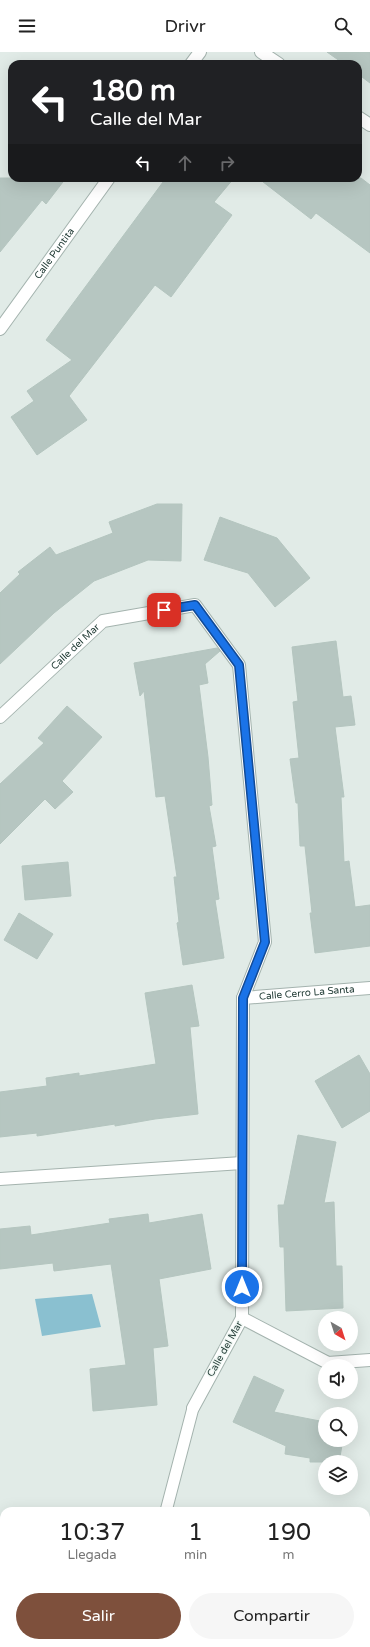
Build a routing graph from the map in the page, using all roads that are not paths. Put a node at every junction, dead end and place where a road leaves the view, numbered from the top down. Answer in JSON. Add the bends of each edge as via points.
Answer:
{"nodes":[{"id":1,"x":261,"y":52,"type":"edge"},
{"id":2,"x":273,"y":60,"type":"edge"},
{"id":3,"x":106,"y":182,"type":"edge"},
{"id":4,"x":0,"y":329,"type":"edge"},
{"id":5,"x":0,"y":717,"type":"edge"},
{"id":6,"x":370,"y":988,"type":"edge"},
{"id":7,"x":243,"y":998,"type":"junction"},
{"id":8,"x":242,"y":1163,"type":"junction"},
{"id":9,"x":0,"y":1179,"type":"edge"},
{"id":10,"x":242,"y":1318,"type":"junction"},
{"id":11,"x":370,"y":1360,"type":"edge"},
{"id":12,"x":193,"y":1408,"type":"joint"},
{"id":13,"x":167,"y":1507,"type":"edge"}],
"edges":[{"from":1,"to":2,"type":"street"},
{"from":3,"to":4,"type":"street","name":"Calle Puntita"},
{"from":5,"to":7,"type":"street","name":"Calle del Mar","via":[[103,621],[195,605],[239,665],[265,942]]},
{"from":6,"to":7,"type":"street","name":"Calle Cerro La Santa"},
{"from":7,"to":8,"type":"street","name":"Calle del Mar"},
{"from":8,"to":9,"type":"street"},
{"from":8,"to":10,"type":"street","name":"Calle del Mar"},
{"from":10,"to":11,"type":"street","via":[[328,1363]]},
{"from":10,"to":12,"type":"street","name":"Calle del Mar"},
{"from":12,"to":13,"type":"lane"}]}
